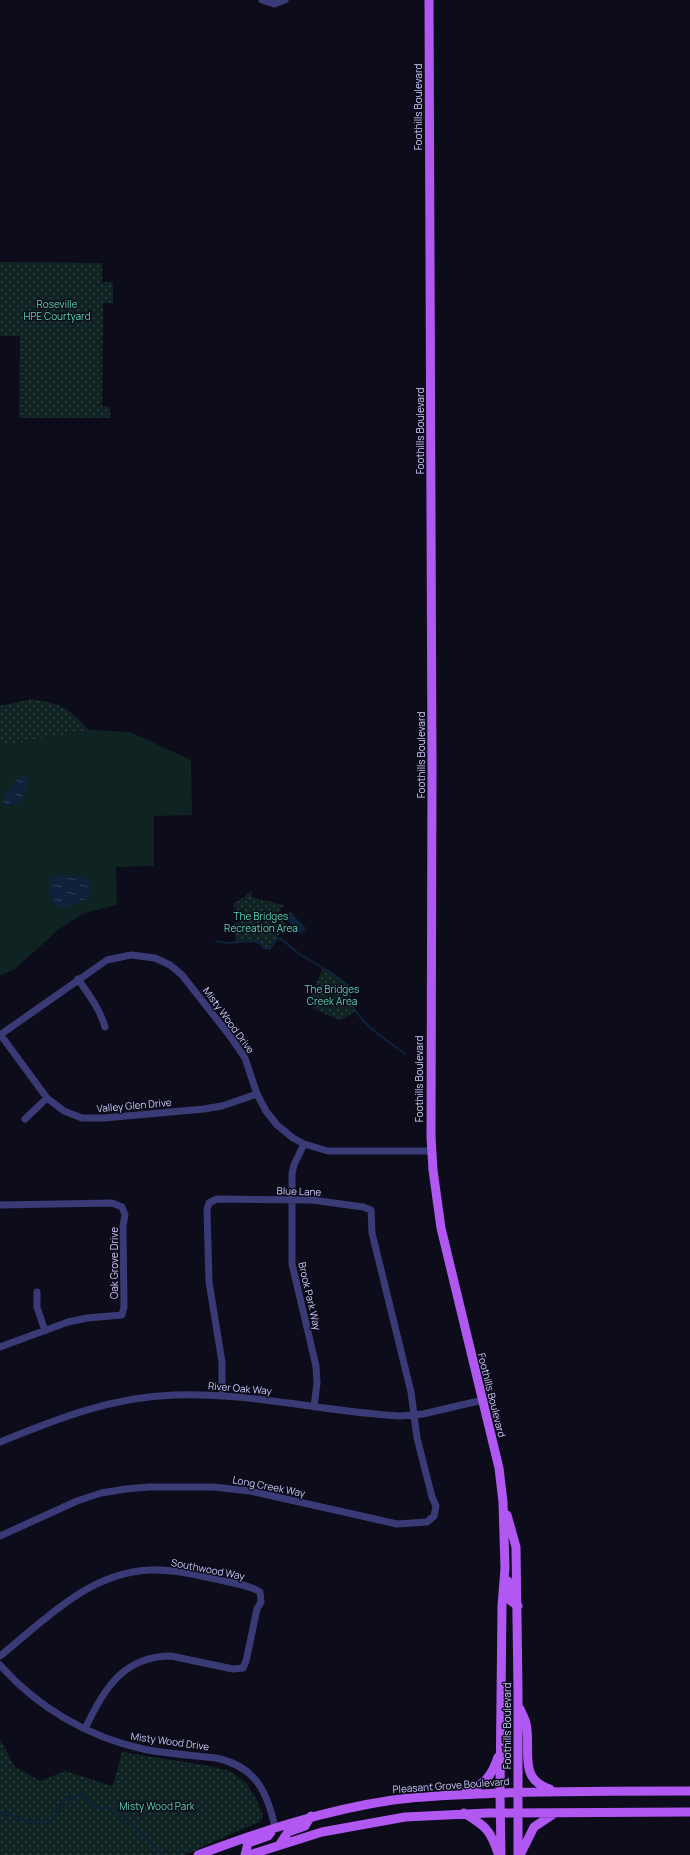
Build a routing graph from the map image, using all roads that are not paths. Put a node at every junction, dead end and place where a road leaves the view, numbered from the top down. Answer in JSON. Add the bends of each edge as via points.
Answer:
{"nodes":[{"id":1,"x":262,"y":0,"type":"edge"},
{"id":2,"x":285,"y":0,"type":"edge"},
{"id":3,"x":429,"y":0,"type":"edge"},
{"id":4,"x":78,"y":979,"type":"junction"},
{"id":5,"x":105,"y":1027,"type":"dead end"},
{"id":6,"x":0,"y":1035,"type":"edge"},
{"id":7,"x":257,"y":1094,"type":"junction"},
{"id":8,"x":46,"y":1098,"type":"junction"},
{"id":9,"x":25,"y":1119,"type":"dead end"},
{"id":10,"x":304,"y":1144,"type":"junction"},
{"id":11,"x":431,"y":1151,"type":"junction"},
{"id":12,"x":291,"y":1200,"type":"junction"},
{"id":13,"x":0,"y":1205,"type":"edge"},
{"id":14,"x":37,"y":1292,"type":"dead end"},
{"id":15,"x":45,"y":1330,"type":"junction"},
{"id":16,"x":0,"y":1348,"type":"edge"},
{"id":17,"x":222,"y":1396,"type":"junction"},
{"id":18,"x":483,"y":1400,"type":"junction"},
{"id":19,"x":314,"y":1407,"type":"junction"},
{"id":20,"x":414,"y":1415,"type":"junction"},
{"id":21,"x":0,"y":1442,"type":"edge"},
{"id":22,"x":503,"y":1502,"type":"junction"},
{"id":23,"x":0,"y":1536,"type":"edge"},
{"id":24,"x":505,"y":1568,"type":"junction"},
{"id":25,"x":502,"y":1606,"type":"junction"},
{"id":26,"x":518,"y":1606,"type":"junction"},
{"id":27,"x":516,"y":1632,"type":"junction"},
{"id":28,"x":0,"y":1656,"type":"edge"},
{"id":29,"x":0,"y":1665,"type":"edge"},
{"id":30,"x":518,"y":1705,"type":"junction"},
{"id":31,"x":85,"y":1729,"type":"junction"},
{"id":32,"x":501,"y":1746,"type":"junction"},
{"id":33,"x":690,"y":1791,"type":"edge"},
{"id":34,"x":518,"y":1792,"type":"junction"},
{"id":35,"x":558,"y":1792,"type":"junction"},
{"id":36,"x":464,"y":1794,"type":"junction"},
{"id":37,"x":500,"y":1794,"type":"junction"},
{"id":38,"x":500,"y":1812,"type":"junction"},
{"id":39,"x":690,"y":1812,"type":"edge"},
{"id":40,"x":464,"y":1813,"type":"junction"},
{"id":41,"x":518,"y":1813,"type":"junction"},
{"id":42,"x":555,"y":1813,"type":"junction"},
{"id":43,"x":311,"y":1816,"type":"junction"},
{"id":44,"x":275,"y":1827,"type":"junction"},
{"id":45,"x":280,"y":1844,"type":"junction"},
{"id":46,"x":198,"y":1855,"type":"edge"},
{"id":47,"x":245,"y":1855,"type":"edge"},
{"id":48,"x":249,"y":1855,"type":"edge"},
{"id":49,"x":500,"y":1855,"type":"edge"},
{"id":50,"x":519,"y":1855,"type":"edge"}],
"edges":[{"from":1,"to":2,"type":"street","via":[[274,4]]},
{"from":3,"to":11,"type":"main road","name":"Foothills Boulevard"},
{"from":4,"to":5,"type":"street","via":[[96,1005]]},
{"from":4,"to":6,"type":"street","name":"Misty Wood Drive"},
{"from":4,"to":7,"type":"street","name":"Misty Wood Drive","via":[[103,962],[122,956],[147,956],[170,965],[188,981],[242,1052]]},
{"from":6,"to":8,"type":"street","name":"Valley Glen Drive"},
{"from":7,"to":8,"type":"street","name":"Valley Glen Drive","via":[[214,1108],[98,1119],[73,1115]]},
{"from":7,"to":10,"type":"street","name":"Misty Wood Drive","via":[[277,1125]]},
{"from":8,"to":9,"type":"street"},
{"from":10,"to":11,"type":"street","name":"Misty Wood Drive","via":[[328,1151]]},
{"from":10,"to":12,"type":"street","name":"Brook Park Way","via":[[294,1165]]},
{"from":11,"to":18,"type":"main road","name":"Foothills Boulevard","via":[[441,1228]]},
{"from":12,"to":17,"type":"street","name":"Blue Lane","via":[[217,1199],[209,1203],[209,1282],[222,1362]]},
{"from":12,"to":19,"type":"street","name":"Brook Park Way","via":[[292,1264],[316,1366]]},
{"from":12,"to":20,"type":"street","name":"Blue Lane","via":[[312,1200],[371,1210],[372,1233],[411,1392]]},
{"from":13,"to":15,"type":"street","name":"Oak Grove Drive","via":[[112,1203],[122,1207],[125,1215],[122,1315],[87,1318]]},
{"from":14,"to":15,"type":"street","via":[[37,1307]]},
{"from":15,"to":16,"type":"street","name":"Oak Grove Drive"},
{"from":17,"to":19,"type":"street","name":"River Oak Way"},
{"from":17,"to":21,"type":"street","name":"River Oak Way","via":[[174,1395],[106,1404]]},
{"from":18,"to":20,"type":"street","name":"River Oak Way"},
{"from":18,"to":22,"type":"main road","name":"Foothills Boulevard","via":[[499,1468]]},
{"from":19,"to":20,"type":"street","name":"River Oak Way","via":[[388,1415]]},
{"from":20,"to":23,"type":"street","name":"Long Creek Way","via":[[417,1438],[436,1506],[434,1516],[428,1522],[389,1523],[231,1488],[149,1487],[101,1493],[77,1501]]},
{"from":22,"to":24,"type":"main road","name":"Foothills Boulevard"},
{"from":22,"to":26,"type":"main road","name":"Foothills Boulevard","via":[[516,1546]]},
{"from":24,"to":25,"type":"main road","name":"Foothills Boulevard"},
{"from":24,"to":26,"type":"main road","via":[[511,1602]]},
{"from":25,"to":27,"type":"main road","via":[[511,1612]]},
{"from":25,"to":32,"type":"main road","name":"Foothills Boulevard"},
{"from":26,"to":27,"type":"main road","name":"Foothills Boulevard"},
{"from":27,"to":30,"type":"main road","name":"Foothills Boulevard"},
{"from":28,"to":31,"type":"street","name":"Southwood Way","via":[[69,1600],[91,1586],[130,1572],[170,1570],[253,1587],[260,1592],[261,1602],[243,1668],[234,1669],[171,1656],[143,1661],[125,1670],[111,1683]]},
{"from":29,"to":31,"type":"street","name":"Misty Wood Drive","via":[[38,1701]]},
{"from":30,"to":34,"type":"main road","name":"Foothills Boulevard"},
{"from":30,"to":35,"type":"main road","via":[[526,1723],[529,1773],[538,1784]]},
{"from":31,"to":44,"type":"street","name":"Misty Wood Drive","via":[[143,1749],[216,1758],[234,1763],[252,1775],[261,1786]]},
{"from":32,"to":36,"type":"main road","via":[[491,1774],[480,1785]]},
{"from":32,"to":37,"type":"main road","name":"Foothills Boulevard"},
{"from":33,"to":35,"type":"main road","name":"Pleasant Grove Boulevard"},
{"from":34,"to":35,"type":"main road","name":"Pleasant Grove Boulevard"},
{"from":34,"to":37,"type":"main road","name":"Pleasant Grove Boulevard"},
{"from":34,"to":41,"type":"main road","name":"Foothills Boulevard"},
{"from":36,"to":37,"type":"main road","name":"Pleasant Grove Boulevard"},
{"from":36,"to":43,"type":"main road","name":"Pleasant Grove Boulevard","via":[[394,1800]]},
{"from":37,"to":38,"type":"main road","name":"Foothills Boulevard"},
{"from":38,"to":40,"type":"main road"},
{"from":38,"to":41,"type":"main road"},
{"from":38,"to":49,"type":"main road","name":"Foothills Boulevard"},
{"from":39,"to":42,"type":"main road"},
{"from":40,"to":45,"type":"main road","via":[[374,1822],[322,1832]]},
{"from":40,"to":49,"type":"main road","via":[[486,1827]]},
{"from":41,"to":42,"type":"main road"},
{"from":41,"to":50,"type":"main road","name":"Foothills Boulevard"},
{"from":42,"to":50,"type":"main road","via":[[534,1827]]},
{"from":43,"to":44,"type":"main road","name":"Pleasant Grove Boulevard"},
{"from":43,"to":45,"type":"main road","via":[[305,1826],[288,1832]]},
{"from":44,"to":46,"type":"main road","name":"Pleasant Grove Boulevard"},
{"from":44,"to":47,"type":"main road","via":[[268,1836],[248,1843]]},
{"from":45,"to":48,"type":"main road"}]}
